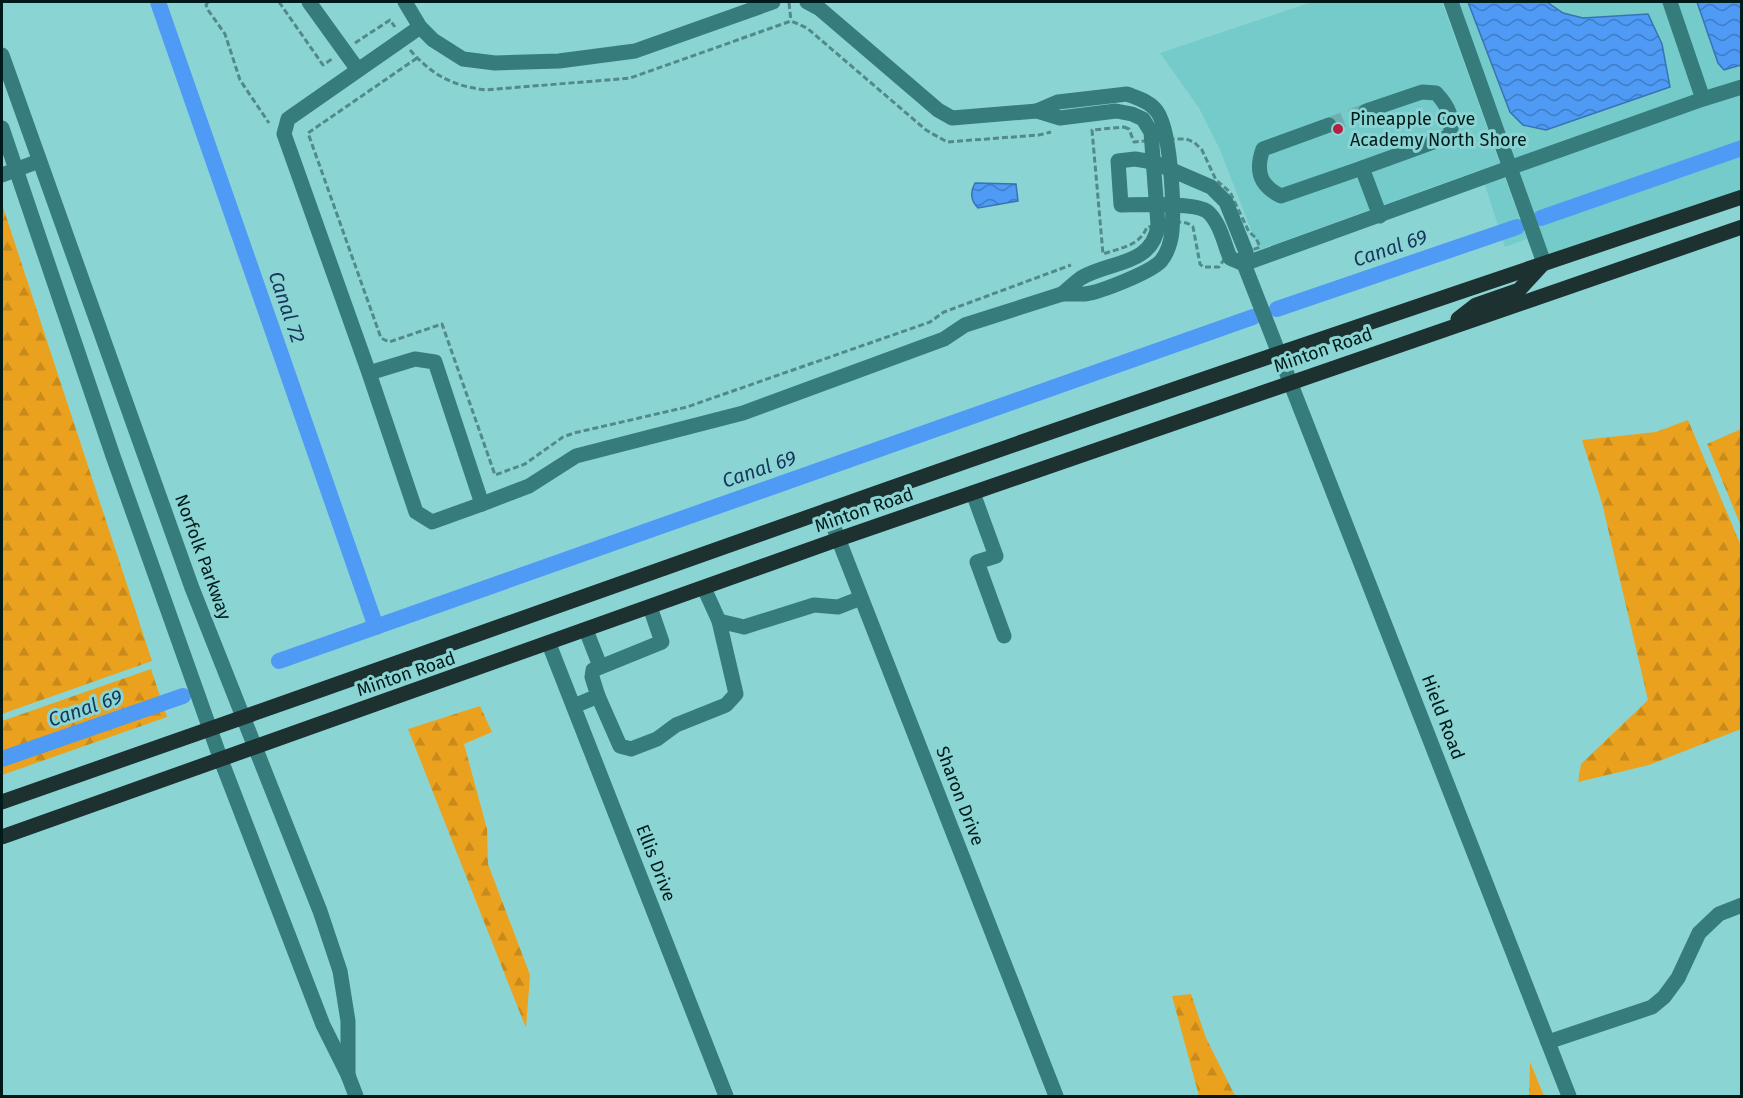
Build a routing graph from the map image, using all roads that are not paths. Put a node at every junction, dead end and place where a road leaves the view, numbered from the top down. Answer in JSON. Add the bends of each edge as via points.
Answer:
{"nodes":[{"id":1,"x":309,"y":2,"type":"edge"},
{"id":2,"x":405,"y":2,"type":"edge"},
{"id":3,"x":807,"y":2,"type":"edge"},
{"id":4,"x":1450,"y":2,"type":"edge"},
{"id":5,"x":1670,"y":2,"type":"edge"},
{"id":6,"x":767,"y":3,"type":"edge"},
{"id":7,"x":420,"y":27,"type":"junction"},
{"id":8,"x":2,"y":55,"type":"edge"},
{"id":9,"x":358,"y":70,"type":"junction"},
{"id":10,"x":1742,"y":87,"type":"edge"},
{"id":11,"x":1703,"y":99,"type":"junction"},
{"id":12,"x":1078,"y":100,"type":"junction"},
{"id":13,"x":1037,"y":111,"type":"junction"},
{"id":14,"x":1366,"y":111,"type":"tunnel mouth"},
{"id":15,"x":1081,"y":123,"type":"junction"},
{"id":16,"x":1329,"y":125,"type":"tunnel mouth"},
{"id":17,"x":2,"y":128,"type":"edge"},
{"id":18,"x":39,"y":161,"type":"junction"},
{"id":19,"x":1153,"y":162,"type":"junction"},
{"id":20,"x":1362,"y":168,"type":"junction"},
{"id":21,"x":1509,"y":168,"type":"junction"},
{"id":22,"x":1170,"y":169,"type":"junction"},
{"id":23,"x":9,"y":172,"type":"edge"},
{"id":24,"x":1742,"y":197,"type":"edge"},
{"id":25,"x":1164,"y":205,"type":"junction"},
{"id":26,"x":1380,"y":216,"type":"junction"},
{"id":27,"x":1742,"y":227,"type":"edge"},
{"id":28,"x":1544,"y":263,"type":"junction"},
{"id":29,"x":1095,"y":264,"type":"junction"},
{"id":30,"x":1244,"y":264,"type":"junction"},
{"id":31,"x":1102,"y":288,"type":"junction"},
{"id":32,"x":1062,"y":294,"type":"junction"},
{"id":33,"x":1448,"y":327,"type":"junction"},
{"id":34,"x":1280,"y":352,"type":"junction"},
{"id":35,"x":369,"y":374,"type":"junction"},
{"id":36,"x":1291,"y":381,"type":"junction"},
{"id":37,"x":973,"y":493,"type":"junction"},
{"id":38,"x":482,"y":504,"type":"junction"},
{"id":39,"x":827,"y":510,"type":"junction"},
{"id":40,"x":838,"y":539,"type":"junction"},
{"id":41,"x":705,"y":588,"type":"junction"},
{"id":42,"x":861,"y":598,"type":"junction"},
{"id":43,"x":650,"y":607,"type":"junction"},
{"id":44,"x":719,"y":621,"type":"junction"},
{"id":45,"x":744,"y":627,"type":"junction"},
{"id":46,"x":586,"y":630,"type":"junction"},
{"id":47,"x":1004,"y":636,"type":"dead end"},
{"id":48,"x":549,"y":644,"type":"junction"},
{"id":49,"x":725,"y":649,"type":"junction"},
{"id":50,"x":600,"y":666,"type":"junction"},
{"id":51,"x":598,"y":696,"type":"junction"},
{"id":52,"x":574,"y":706,"type":"junction"},
{"id":53,"x":244,"y":718,"type":"junction"},
{"id":54,"x":210,"y":730,"type":"junction"},
{"id":55,"x":256,"y":748,"type":"junction"},
{"id":56,"x":221,"y":760,"type":"junction"},
{"id":57,"x":2,"y":802,"type":"edge"},
{"id":58,"x":2,"y":837,"type":"edge"},
{"id":59,"x":1742,"y":905,"type":"edge"},
{"id":60,"x":1548,"y":1042,"type":"junction"},
{"id":61,"x":348,"y":1075,"type":"junction"},
{"id":62,"x":356,"y":1096,"type":"edge"},
{"id":63,"x":726,"y":1096,"type":"edge"},
{"id":64,"x":1056,"y":1096,"type":"edge"},
{"id":65,"x":1569,"y":1096,"type":"edge"}],
"edges":[{"from":1,"to":9,"type":"street"},
{"from":2,"to":7,"type":"street"},
{"from":3,"to":13,"type":"street","via":[[952,118]]},
{"from":4,"to":21,"type":"street"},
{"from":5,"to":11,"type":"street"},
{"from":6,"to":7,"type":"street","via":[[635,51],[559,61],[495,63],[463,58]]},
{"from":7,"to":9,"type":"street"},
{"from":8,"to":18,"type":"street","name":"Norfolk Parkway"},
{"from":9,"to":35,"type":"street","via":[[288,119],[284,134]]},
{"from":10,"to":11,"type":"street"},
{"from":11,"to":21,"type":"street"},
{"from":12,"to":13,"type":"street","via":[[1058,102]]},
{"from":12,"to":15,"type":"street"},
{"from":12,"to":22,"type":"street","via":[[1127,94],[1144,100],[1164,124]]},
{"from":13,"to":15,"type":"street"},
{"from":14,"to":20,"type":"street","via":[[1422,92],[1436,93],[1446,104],[1453,122],[1450,136]]},
{"from":15,"to":19,"type":"street","via":[[1116,111],[1143,119],[1150,132]]},
{"from":16,"to":20,"type":"street","via":[[1263,149],[1260,177],[1269,190],[1281,196]]},
{"from":17,"to":23,"type":"street","name":"Norfolk Parkway"},
{"from":18,"to":23,"type":"street"},
{"from":18,"to":53,"type":"street","name":"Norfolk Parkway","via":[[192,588]]},
{"from":19,"to":22,"type":"street"},
{"from":19,"to":25,"type":"street"},
{"from":19,"to":25,"type":"street","via":[[1118,161],[1121,205]]},
{"from":20,"to":26,"type":"street"},
{"from":21,"to":26,"type":"street"},
{"from":21,"to":28,"type":"street"},
{"from":22,"to":25,"type":"street"},
{"from":22,"to":30,"type":"street","via":[[1211,187],[1226,202],[1246,252]]},
{"from":23,"to":54,"type":"street","name":"Norfolk Parkway"},
{"from":24,"to":28,"type":"main road","name":"Minton Road"},
{"from":25,"to":29,"type":"street","via":[[1150,249],[1137,256]]},
{"from":25,"to":30,"type":"street","via":[[1203,208],[1218,226],[1230,258]]},
{"from":25,"to":31,"type":"street","via":[[1172,232],[1160,262],[1144,273]]},
{"from":26,"to":30,"type":"street"},
{"from":27,"to":33,"type":"main road","name":"Minton Road"},
{"from":28,"to":33,"type":"main road","via":[[1519,290],[1476,305]]},
{"from":28,"to":34,"type":"main road","name":"Minton Road"},
{"from":29,"to":31,"type":"street"},
{"from":29,"to":32,"type":"street"},
{"from":30,"to":34,"type":"street","name":"Hield Road"},
{"from":31,"to":32,"type":"street","via":[[1087,294]]},
{"from":32,"to":38,"type":"street","via":[[965,326],[944,339],[743,413],[576,456],[529,486]]},
{"from":33,"to":36,"type":"main road","name":"Minton Road"},
{"from":34,"to":36,"type":"street","name":"Hield Road"},
{"from":34,"to":39,"type":"main road","name":"Minton Road"},
{"from":35,"to":38,"type":"street","via":[[416,512],[432,522]]},
{"from":35,"to":38,"type":"street","via":[[415,359],[435,362]]},
{"from":36,"to":37,"type":"main road","name":"Minton Road"},
{"from":36,"to":60,"type":"street","name":"Hield Road"},
{"from":37,"to":40,"type":"main road","name":"Minton Road"},
{"from":37,"to":47,"type":"street","via":[[996,556],[977,562]]},
{"from":39,"to":40,"type":"street","name":"Sharon Drive"},
{"from":39,"to":53,"type":"main road","name":"Minton Road"},
{"from":40,"to":41,"type":"main road","name":"Minton Road"},
{"from":40,"to":42,"type":"street","name":"Sharon Drive"},
{"from":41,"to":43,"type":"main road","name":"Minton Road"},
{"from":41,"to":44,"type":"street"},
{"from":42,"to":45,"type":"street","via":[[838,607],[814,605]]},
{"from":42,"to":64,"type":"street","name":"Sharon Drive"},
{"from":43,"to":46,"type":"main road","name":"Minton Road"},
{"from":43,"to":50,"type":"street","via":[[662,642]]},
{"from":44,"to":45,"type":"street"},
{"from":44,"to":49,"type":"street"},
{"from":45,"to":49,"type":"street"},
{"from":46,"to":48,"type":"main road","name":"Minton Road"},
{"from":46,"to":50,"type":"street"},
{"from":48,"to":52,"type":"street","name":"Ellis Drive"},
{"from":48,"to":55,"type":"main road","name":"Minton Road"},
{"from":49,"to":51,"type":"street","via":[[736,694],[726,705],[631,749],[620,746]]},
{"from":50,"to":51,"type":"street","via":[[593,670],[592,677]]},
{"from":51,"to":52,"type":"street"},
{"from":52,"to":63,"type":"street","name":"Ellis Drive"},
{"from":53,"to":54,"type":"main road","name":"Minton Road"},
{"from":53,"to":55,"type":"street","name":"Norfolk Parkway"},
{"from":54,"to":56,"type":"street","name":"Norfolk Parkway"},
{"from":54,"to":57,"type":"main road","name":"Minton Road"},
{"from":55,"to":56,"type":"main road","name":"Minton Road"},
{"from":55,"to":61,"type":"street","name":"Norfolk Parkway","via":[[340,971],[348,1021]]},
{"from":56,"to":58,"type":"main road","name":"Minton Road"},
{"from":56,"to":61,"type":"street","name":"Norfolk Parkway","via":[[323,1025]]},
{"from":59,"to":60,"type":"street","via":[[1719,914],[1699,933],[1678,978],[1652,1006]]},
{"from":60,"to":65,"type":"street","name":"Hield Road"},
{"from":61,"to":62,"type":"street","name":"Norfolk Parkway"}]}
